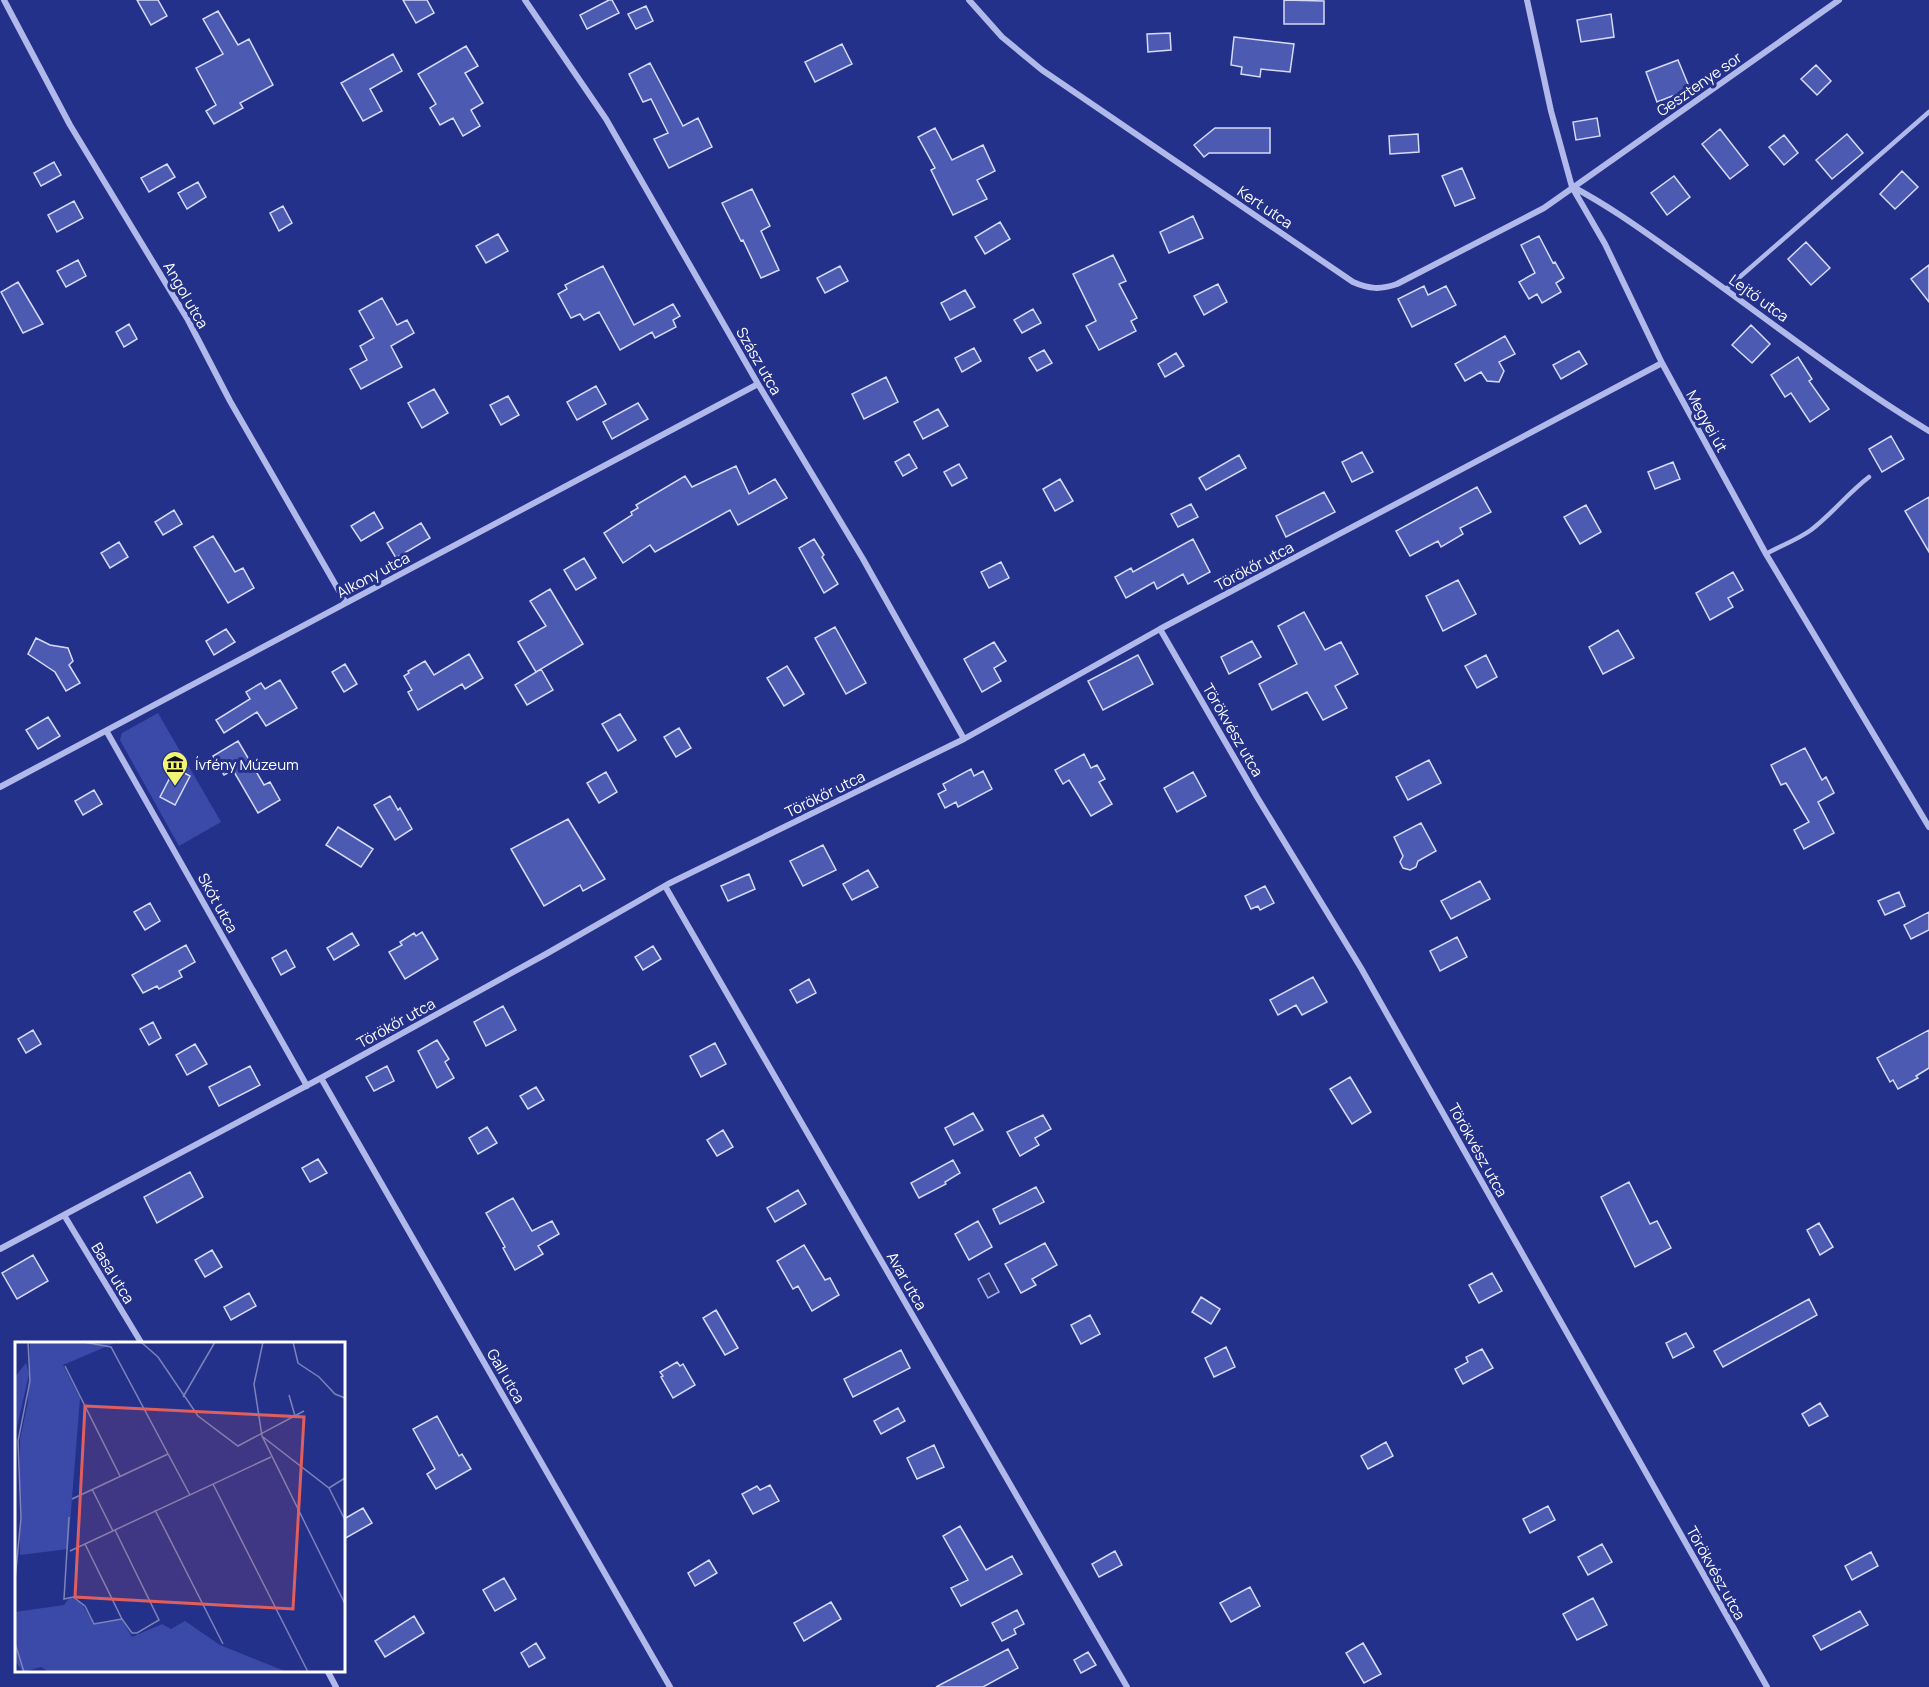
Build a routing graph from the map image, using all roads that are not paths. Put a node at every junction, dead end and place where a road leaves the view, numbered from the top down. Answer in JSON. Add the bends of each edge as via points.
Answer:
{"nodes":[{"id":1,"x":4,"y":0,"type":"edge"},
{"id":2,"x":525,"y":0,"type":"edge"},
{"id":3,"x":969,"y":0,"type":"edge"},
{"id":4,"x":1527,"y":0,"type":"edge"},
{"id":5,"x":1839,"y":0,"type":"edge"},
{"id":6,"x":1929,"y":112,"type":"edge"},
{"id":7,"x":1572,"y":187,"type":"junction"},
{"id":8,"x":1726,"y":288,"type":"junction"},
{"id":9,"x":1662,"y":363,"type":"junction"},
{"id":10,"x":758,"y":384,"type":"junction"},
{"id":11,"x":1929,"y":432,"type":"edge"},
{"id":12,"x":1869,"y":477,"type":"dead end"},
{"id":13,"x":1766,"y":554,"type":"junction"},
{"id":14,"x":346,"y":603,"type":"junction"},
{"id":15,"x":1160,"y":629,"type":"junction"},
{"id":16,"x":107,"y":732,"type":"junction"},
{"id":17,"x":964,"y":739,"type":"junction"},
{"id":18,"x":0,"y":787,"type":"edge"},
{"id":19,"x":1929,"y":827,"type":"edge"},
{"id":20,"x":665,"y":886,"type":"junction"},
{"id":21,"x":321,"y":1078,"type":"junction"},
{"id":22,"x":307,"y":1086,"type":"junction"},
{"id":23,"x":64,"y":1215,"type":"junction"},
{"id":24,"x":0,"y":1249,"type":"edge"},
{"id":25,"x":141,"y":1342,"type":"edge"},
{"id":26,"x":328,"y":1672,"type":"edge"},
{"id":27,"x":336,"y":1687,"type":"edge"},
{"id":28,"x":670,"y":1687,"type":"edge"},
{"id":29,"x":1127,"y":1687,"type":"edge"},
{"id":30,"x":1767,"y":1687,"type":"edge"}],
"edges":[{"from":1,"to":14,"type":"street","name":"Angol utca","via":[[70,125],[188,320]]},
{"from":2,"to":10,"type":"street","name":"Szász utca","via":[[606,119]]},
{"from":3,"to":7,"type":"street","name":"Kert utca","via":[[1002,37],[1042,70],[1365,287],[1380,289],[1396,284],[1544,208]]},
{"from":4,"to":7,"type":"street","name":"Megyei út"},
{"from":5,"to":7,"type":"street","name":"Gesztenye sor"},
{"from":6,"to":8,"type":"lane"},
{"from":7,"to":8,"type":"street","name":"Lejtő utca","via":[[1599,201]]},
{"from":7,"to":9,"type":"street","name":"Megyei út","via":[[1605,244]]},
{"from":8,"to":11,"type":"street","name":"Lejtő utca","via":[[1884,404]]},
{"from":9,"to":13,"type":"street","name":"Megyei út"},
{"from":9,"to":15,"type":"street","name":"Törökőr utca"},
{"from":10,"to":14,"type":"street","name":"Alkony utca"},
{"from":10,"to":17,"type":"street","name":"Szász utca"},
{"from":12,"to":13,"type":"lane","via":[[1809,531]]},
{"from":13,"to":19,"type":"street","name":"Megyei út"},
{"from":14,"to":16,"type":"street","name":"Alkony utca"},
{"from":15,"to":17,"type":"street","name":"Törökőr utca"},
{"from":15,"to":30,"type":"street","name":"Törökvész utca","via":[[1361,968]]},
{"from":16,"to":18,"type":"street","name":"Alkony utca"},
{"from":16,"to":22,"type":"street","name":"Skót utca"},
{"from":17,"to":20,"type":"street","name":"Törökőr utca"},
{"from":20,"to":21,"type":"street","name":"Törökőr utca"},
{"from":20,"to":29,"type":"street","name":"Avar utca"},
{"from":21,"to":22,"type":"street","name":"Törökőr utca"},
{"from":21,"to":28,"type":"street","name":"Gall utca"},
{"from":22,"to":23,"type":"street","name":"Törökőr utca"},
{"from":23,"to":24,"type":"street","name":"Törökőr utca"},
{"from":23,"to":25,"type":"street","name":"Basa utca"},
{"from":26,"to":27,"type":"street"}]}
